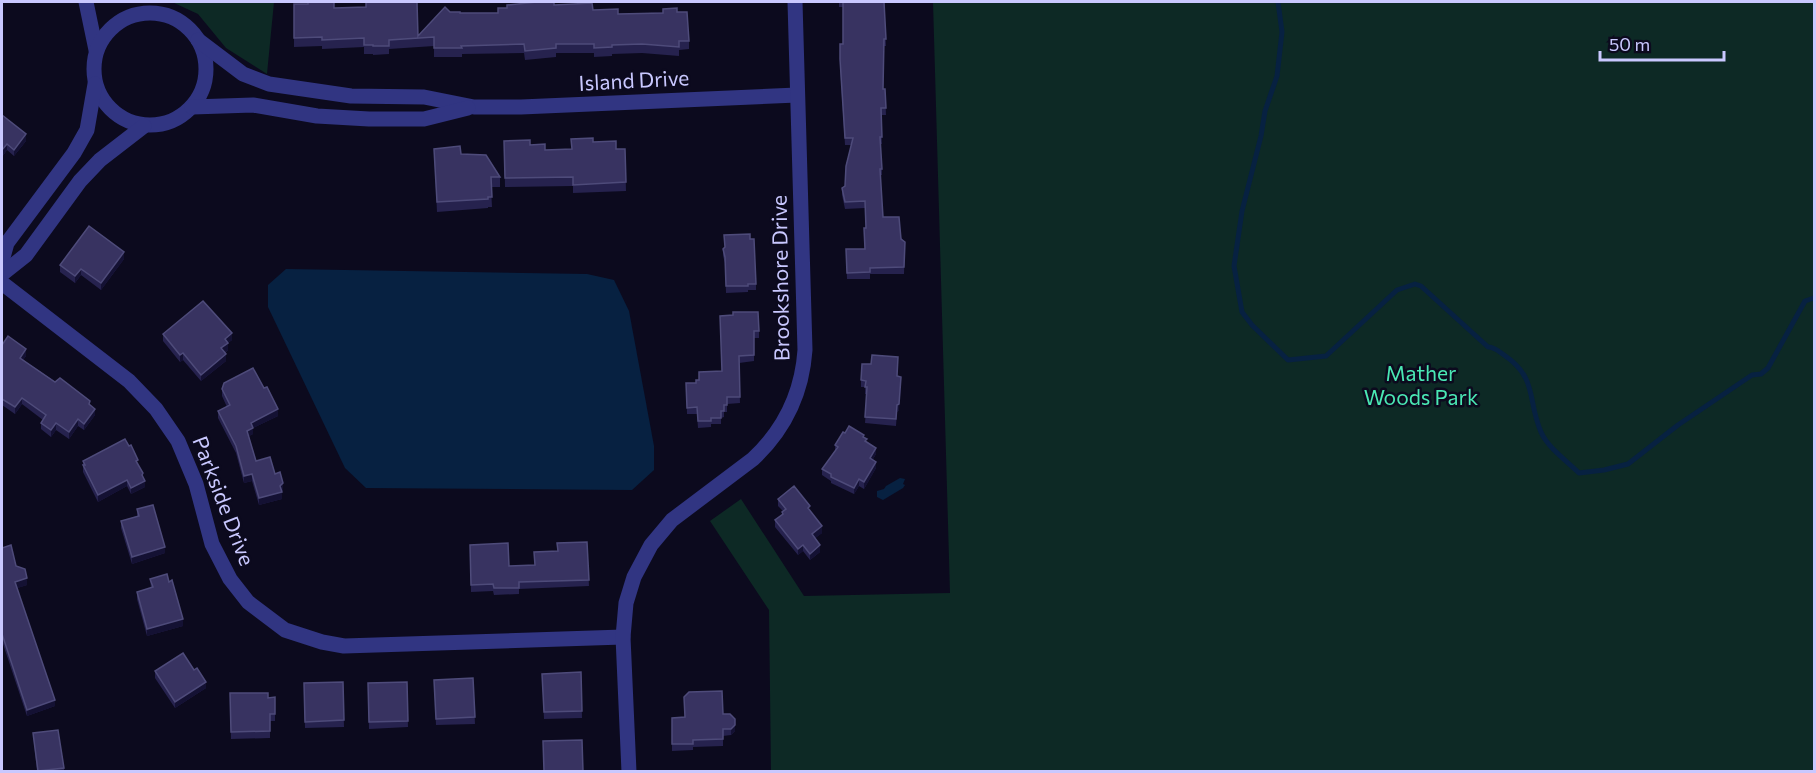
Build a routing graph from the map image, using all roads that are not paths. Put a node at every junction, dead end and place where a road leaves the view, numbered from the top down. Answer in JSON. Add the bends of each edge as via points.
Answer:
{"nodes":[{"id":1,"x":86,"y":2,"type":"edge"},
{"id":2,"x":137,"y":2,"type":"edge"},
{"id":3,"x":795,"y":2,"type":"edge"},
{"id":4,"x":153,"y":13,"type":"junction"},
{"id":5,"x":198,"y":40,"type":"junction"},
{"id":6,"x":96,"y":50,"type":"junction"},
{"id":7,"x":95,"y":84,"type":"junction"},
{"id":8,"x":797,"y":95,"type":"junction"},
{"id":9,"x":192,"y":107,"type":"junction"},
{"id":10,"x":474,"y":107,"type":"junction"},
{"id":11,"x":144,"y":126,"type":"junction"},
{"id":12,"x":2,"y":261,"type":"edge"},
{"id":13,"x":2,"y":274,"type":"edge"},
{"id":14,"x":2,"y":283,"type":"edge"},
{"id":15,"x":623,"y":637,"type":"junction"},
{"id":16,"x":629,"y":771,"type":"edge"}],
"edges":[{"from":1,"to":6,"type":"street"},
{"from":2,"to":4,"type":"street"},
{"from":3,"to":8,"type":"street","name":"Brookshore Drive"},
{"from":4,"to":5,"type":"street","via":[[186,26]]},
{"from":4,"to":6,"type":"street","via":[[118,22]]},
{"from":5,"to":9,"type":"street","via":[[205,56],[206,74],[202,92]]},
{"from":5,"to":10,"type":"street","name":"Island Drive","via":[[243,74],[270,84],[351,96],[424,96]]},
{"from":6,"to":7,"type":"street"},
{"from":7,"to":11,"type":"street","via":[[112,112]]},
{"from":7,"to":12,"type":"street","via":[[87,130],[7,243]]},
{"from":8,"to":10,"type":"street","name":"Island Drive"},
{"from":8,"to":15,"type":"street","name":"Brookshore Drive","via":[[805,350],[797,394],[765,448],[660,532],[629,590]]},
{"from":9,"to":10,"type":"street","name":"Island Drive","via":[[253,105],[317,116],[369,119],[424,119]]},
{"from":9,"to":11,"type":"street","via":[[178,118]]},
{"from":11,"to":13,"type":"street","via":[[100,159],[26,255]]},
{"from":14,"to":15,"type":"street","name":"Parkside Drive","via":[[129,381],[156,409],[178,441],[196,484],[212,544],[230,579],[248,602],[285,630],[344,646]]},
{"from":15,"to":16,"type":"street","name":"Brookshore Drive"}]}
